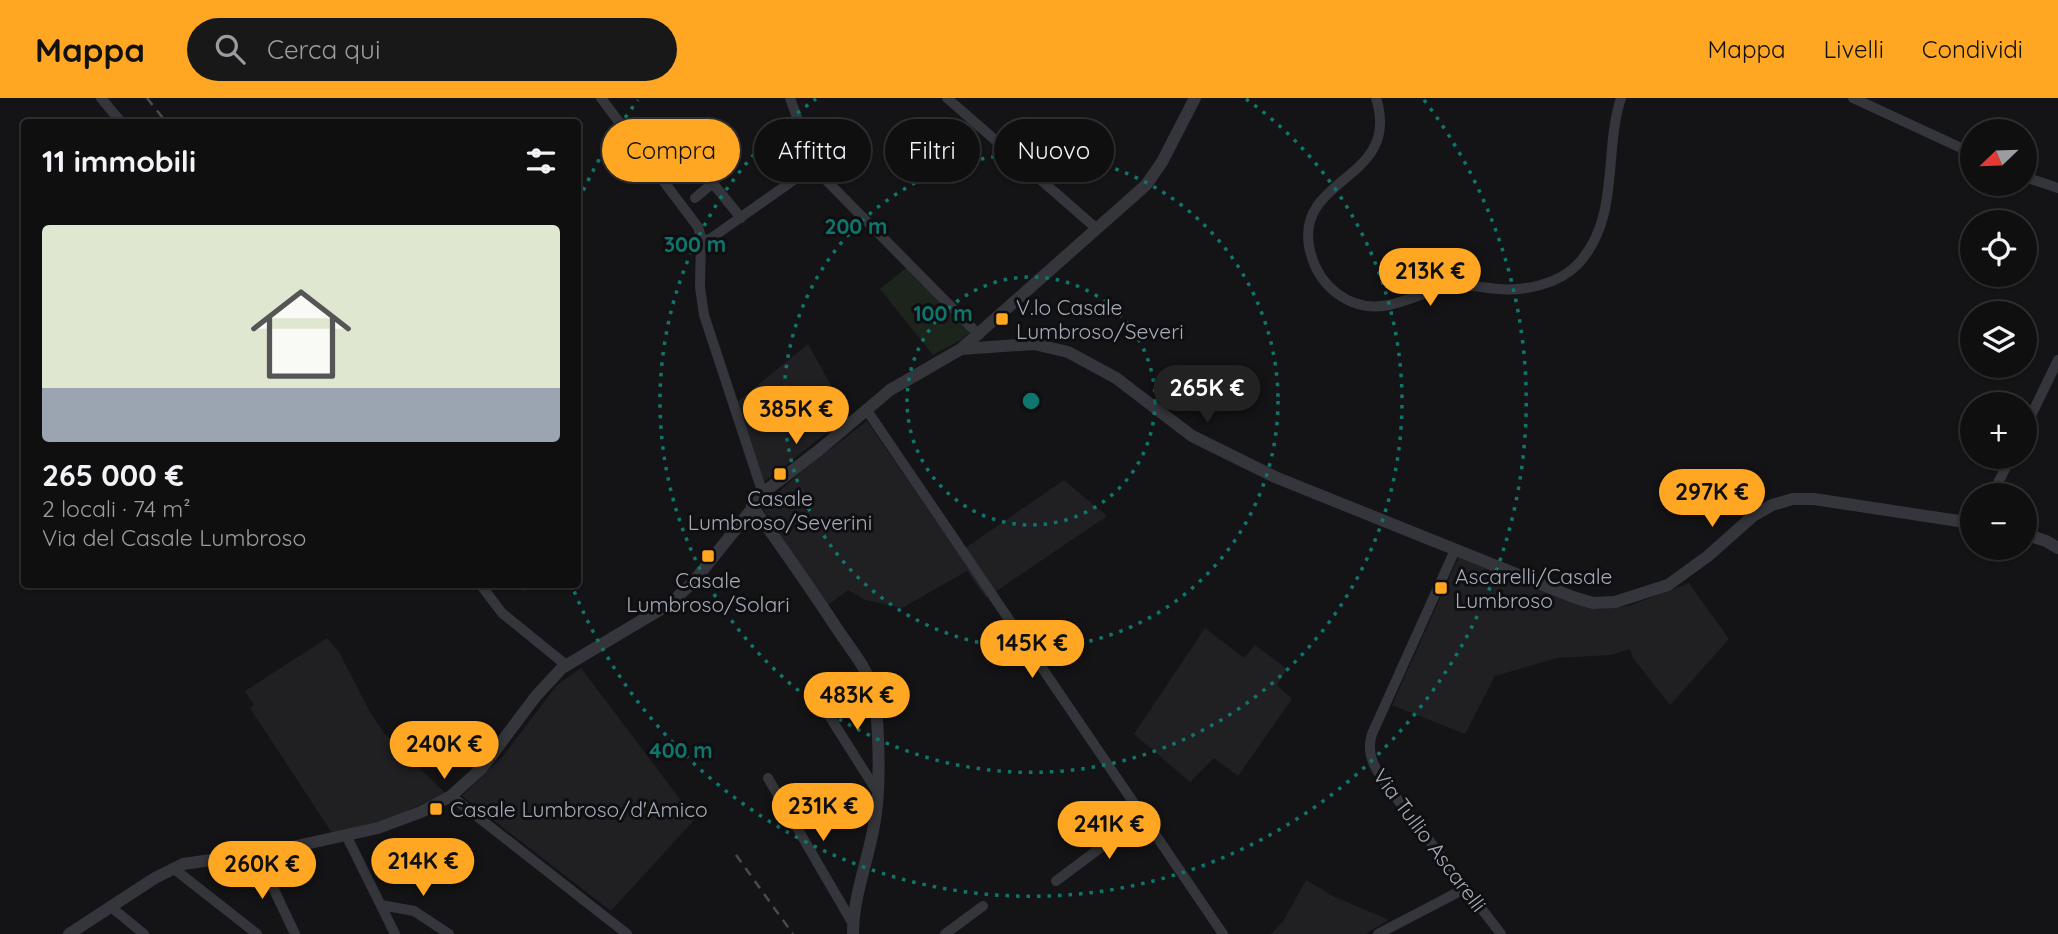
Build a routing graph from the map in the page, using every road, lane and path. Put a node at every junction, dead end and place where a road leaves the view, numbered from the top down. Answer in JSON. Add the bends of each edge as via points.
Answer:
{"nodes":[{"id":1,"x":101,"y":98,"type":"edge"},
{"id":2,"x":601,"y":98,"type":"edge"},
{"id":3,"x":790,"y":98,"type":"edge"},
{"id":4,"x":947,"y":98,"type":"edge"},
{"id":5,"x":1195,"y":98,"type":"edge"},
{"id":6,"x":1376,"y":98,"type":"edge"},
{"id":7,"x":1621,"y":98,"type":"edge"},
{"id":8,"x":1853,"y":98,"type":"edge"},
{"id":9,"x":118,"y":119,"type":"edge"},
{"id":10,"x":798,"y":119,"type":"edge"},
{"id":11,"x":1960,"y":147,"type":"edge"},
{"id":12,"x":2037,"y":181,"type":"edge"},
{"id":13,"x":708,"y":182,"type":"edge"},
{"id":14,"x":712,"y":182,"type":"edge"},
{"id":15,"x":791,"y":182,"type":"edge"},
{"id":16,"x":828,"y":182,"type":"edge"},
{"id":17,"x":2058,"y":188,"type":"edge"},
{"id":18,"x":695,"y":198,"type":"dead end"},
{"id":19,"x":741,"y":218,"type":"junction"},
{"id":20,"x":1097,"y":229,"type":"junction"},
{"id":21,"x":701,"y":240,"type":"junction"},
{"id":22,"x":979,"y":335,"type":"junction"},
{"id":23,"x":961,"y":349,"type":"junction"},
{"id":24,"x":2058,"y":360,"type":"edge"},
{"id":25,"x":2055,"y":377,"type":"edge"},
{"id":26,"x":2037,"y":408,"type":"edge"},
{"id":27,"x":866,"y":409,"type":"junction"},
{"id":28,"x":762,"y":495,"type":"junction"},
{"id":29,"x":752,"y":506,"type":"junction"},
{"id":30,"x":1960,"y":521,"type":"edge"},
{"id":31,"x":2052,"y":539,"type":"edge"},
{"id":32,"x":2058,"y":548,"type":"edge"},
{"id":33,"x":1455,"y":550,"type":"junction"},
{"id":34,"x":483,"y":588,"type":"edge"},
{"id":35,"x":566,"y":665,"type":"junction"},
{"id":36,"x":811,"y":687,"type":"dead end"},
{"id":37,"x":768,"y":778,"type":"dead end"},
{"id":38,"x":878,"y":794,"type":"junction"},
{"id":39,"x":451,"y":796,"type":"junction"},
{"id":40,"x":1143,"y":816,"type":"junction"},
{"id":41,"x":346,"y":835,"type":"junction"},
{"id":42,"x":257,"y":854,"type":"junction"},
{"id":43,"x":173,"y":868,"type":"junction"},
{"id":44,"x":1056,"y":881,"type":"dead end"},
{"id":45,"x":1466,"y":888,"type":"junction"},
{"id":46,"x":381,"y":905,"type":"junction"},
{"id":47,"x":984,"y":906,"type":"dead end"},
{"id":48,"x":111,"y":907,"type":"junction"},
{"id":49,"x":853,"y":929,"type":"edge"},
{"id":50,"x":69,"y":934,"type":"edge"},
{"id":51,"x":144,"y":934,"type":"edge"},
{"id":52,"x":257,"y":934,"type":"edge"},
{"id":53,"x":295,"y":934,"type":"edge"},
{"id":54,"x":395,"y":934,"type":"edge"},
{"id":55,"x":449,"y":934,"type":"edge"},
{"id":56,"x":628,"y":934,"type":"edge"},
{"id":57,"x":945,"y":934,"type":"edge"},
{"id":58,"x":1223,"y":934,"type":"edge"},
{"id":59,"x":1378,"y":934,"type":"edge"},
{"id":60,"x":1501,"y":934,"type":"edge"}],
"edges":[{"from":1,"to":9,"type":"street"},
{"from":2,"to":21,"type":"street","via":[[698,226]]},
{"from":3,"to":10,"type":"street"},
{"from":4,"to":20,"type":"street"},
{"from":5,"to":20,"type":"street","via":[[1154,174]]},
{"from":6,"to":7,"type":"street","via":[[1380,124],[1374,147],[1360,167],[1318,204],[1308,239],[1316,267],[1331,290],[1352,303],[1370,307],[1457,286],[1529,288],[1570,271],[1585,254],[1604,215]]},
{"from":8,"to":11,"type":"street"},
{"from":12,"to":17,"type":"street"},
{"from":13,"to":18,"type":"street"},
{"from":14,"to":19,"type":"street"},
{"from":15,"to":19,"type":"street"},
{"from":16,"to":22,"type":"street"},
{"from":19,"to":21,"type":"street"},
{"from":20,"to":22,"type":"street"},
{"from":21,"to":28,"type":"street","via":[[700,287],[706,322]]},
{"from":22,"to":23,"type":"street"},
{"from":23,"to":27,"type":"street","via":[[897,385]]},
{"from":23,"to":33,"type":"street","via":[[1034,344],[1068,352],[1116,378],[1209,446]]},
{"from":24,"to":25,"type":"street"},
{"from":25,"to":26,"type":"street"},
{"from":27,"to":28,"type":"street"},
{"from":27,"to":40,"type":"street"},
{"from":28,"to":29,"type":"street"},
{"from":29,"to":35,"type":"street","via":[[674,601]]},
{"from":29,"to":38,"type":"street","via":[[869,678],[875,705]]},
{"from":30,"to":33,"type":"street","via":[[1814,499],[1786,500],[1753,516],[1675,581],[1608,603],[1579,600]]},
{"from":31,"to":32,"type":"street"},
{"from":33,"to":45,"type":"street","name":"Via Tullio Ascarelli","via":[[1372,734],[1369,750],[1388,787]]},
{"from":34,"to":35,"type":"street","via":[[502,613]]},
{"from":35,"to":39,"type":"street","via":[[536,696],[482,768]]},
{"from":36,"to":38,"type":"street"},
{"from":37,"to":49,"type":"street"},
{"from":38,"to":49,"type":"street"},
{"from":39,"to":41,"type":"street","via":[[402,820]]},
{"from":39,"to":56,"type":"street"},
{"from":40,"to":44,"type":"street"},
{"from":40,"to":58,"type":"street"},
{"from":41,"to":42,"type":"street"},
{"from":41,"to":46,"type":"street"},
{"from":42,"to":43,"type":"street","via":[[203,859]]},
{"from":42,"to":53,"type":"street"},
{"from":43,"to":48,"type":"street"},
{"from":43,"to":52,"type":"street"},
{"from":45,"to":59,"type":"street"},
{"from":45,"to":60,"type":"street","name":"Via Tullio Ascarelli"},
{"from":46,"to":54,"type":"street"},
{"from":46,"to":55,"type":"street","via":[[414,911]]},
{"from":47,"to":57,"type":"street"},
{"from":48,"to":50,"type":"street"},
{"from":48,"to":51,"type":"street"}]}
